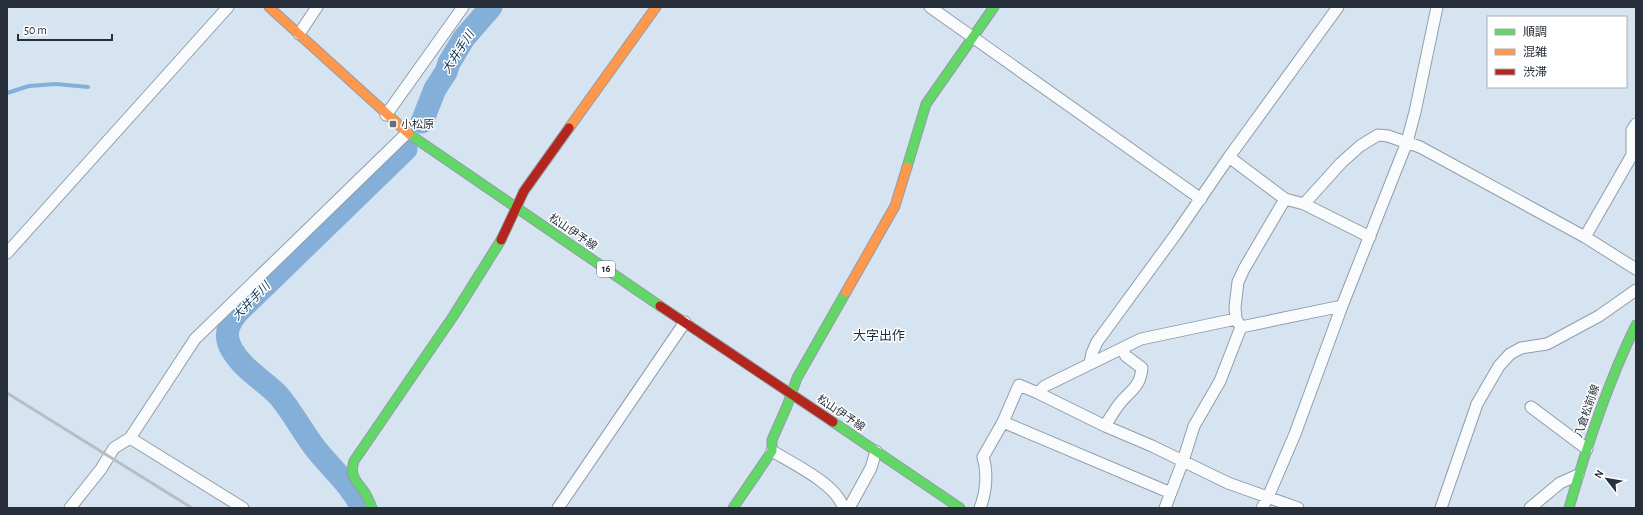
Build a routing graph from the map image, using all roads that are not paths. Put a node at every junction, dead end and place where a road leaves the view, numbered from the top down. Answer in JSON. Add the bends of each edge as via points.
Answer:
{"nodes":[{"id":1,"x":228,"y":7,"type":"edge"},
{"id":2,"x":269,"y":7,"type":"edge"},
{"id":3,"x":317,"y":7,"type":"edge"},
{"id":4,"x":463,"y":7,"type":"edge"},
{"id":5,"x":656,"y":7,"type":"edge"},
{"id":6,"x":930,"y":7,"type":"edge"},
{"id":7,"x":994,"y":7,"type":"edge"},
{"id":8,"x":1338,"y":7,"type":"edge"},
{"id":9,"x":1437,"y":7,"type":"edge"},
{"id":10,"x":299,"y":34,"type":"junction"},
{"id":11,"x":972,"y":37,"type":"junction"},
{"id":12,"x":386,"y":115,"type":"junction"},
{"id":13,"x":1636,"y":124,"type":"edge"},
{"id":14,"x":407,"y":133,"type":"junction"},
{"id":15,"x":1407,"y":142,"type":"junction"},
{"id":16,"x":1229,"y":158,"type":"junction"},
{"id":17,"x":1201,"y":199,"type":"junction"},
{"id":18,"x":1285,"y":199,"type":"junction"},
{"id":19,"x":1304,"y":204,"type":"junction"},
{"id":20,"x":517,"y":209,"type":"junction"},
{"id":21,"x":1370,"y":237,"type":"junction"},
{"id":22,"x":1585,"y":237,"type":"junction"},
{"id":23,"x":7,"y":253,"type":"edge"},
{"id":24,"x":1636,"y":269,"type":"edge"},
{"id":25,"x":1636,"y":290,"type":"edge"},
{"id":26,"x":1342,"y":306,"type":"junction"},
{"id":27,"x":685,"y":322,"type":"junction"},
{"id":28,"x":1239,"y":323,"type":"junction"},
{"id":29,"x":1636,"y":325,"type":"edge"},
{"id":30,"x":1122,"y":349,"type":"junction"},
{"id":31,"x":1090,"y":363,"type":"junction"},
{"id":32,"x":1038,"y":393,"type":"junction"},
{"id":33,"x":791,"y":394,"type":"junction"},
{"id":34,"x":1531,"y":407,"type":"dead end"},
{"id":35,"x":1003,"y":422,"type":"junction"},
{"id":36,"x":1105,"y":426,"type":"junction"},
{"id":37,"x":130,"y":438,"type":"junction"},
{"id":38,"x":1586,"y":449,"type":"junction"},
{"id":39,"x":772,"y":451,"type":"junction"},
{"id":40,"x":876,"y":451,"type":"junction"},
{"id":41,"x":1183,"y":461,"type":"junction"},
{"id":42,"x":1578,"y":476,"type":"junction"},
{"id":43,"x":1171,"y":493,"type":"junction"},
{"id":44,"x":1268,"y":497,"type":"junction"},
{"id":45,"x":70,"y":508,"type":"edge"},
{"id":46,"x":243,"y":508,"type":"edge"},
{"id":47,"x":372,"y":508,"type":"edge"},
{"id":48,"x":558,"y":508,"type":"edge"},
{"id":49,"x":733,"y":508,"type":"edge"},
{"id":50,"x":843,"y":508,"type":"edge"},
{"id":51,"x":849,"y":508,"type":"edge"},
{"id":52,"x":960,"y":508,"type":"edge"},
{"id":53,"x":980,"y":508,"type":"edge"},
{"id":54,"x":1166,"y":508,"type":"edge"},
{"id":55,"x":1262,"y":508,"type":"edge"},
{"id":56,"x":1298,"y":508,"type":"edge"},
{"id":57,"x":1441,"y":508,"type":"edge"},
{"id":58,"x":1530,"y":508,"type":"edge"},
{"id":59,"x":1569,"y":508,"type":"edge"}],
"edges":[{"from":1,"to":23,"type":"street"},
{"from":2,"to":10,"type":"street","name":"松山伊予線","number":"16"},
{"from":3,"to":10,"type":"street"},
{"from":4,"to":12,"type":"street"},
{"from":5,"to":20,"type":"street","via":[[524,191]]},
{"from":6,"to":11,"type":"street"},
{"from":7,"to":11,"type":"street"},
{"from":8,"to":16,"type":"street"},
{"from":9,"to":15,"type":"street"},
{"from":10,"to":12,"type":"street","name":"松山伊予線","number":"16"},
{"from":11,"to":17,"type":"street"},
{"from":11,"to":33,"type":"street","via":[[926,104],[895,206],[797,378]]},
{"from":12,"to":14,"type":"street","name":"松山伊予線","number":"16"},
{"from":13,"to":22,"type":"street","via":[[1632,130],[1632,156]]},
{"from":14,"to":20,"type":"street","name":"松山伊予線","number":"16"},
{"from":14,"to":37,"type":"street","via":[[195,340]]},
{"from":15,"to":19,"type":"street","via":[[1378,135],[1366,142],[1340,163]]},
{"from":15,"to":21,"type":"street"},
{"from":15,"to":22,"type":"street"},
{"from":16,"to":17,"type":"street"},
{"from":16,"to":18,"type":"street"},
{"from":17,"to":31,"type":"street","via":[[1097,342]]},
{"from":18,"to":19,"type":"street"},
{"from":18,"to":28,"type":"street","via":[[1238,282],[1235,307]]},
{"from":19,"to":21,"type":"street"},
{"from":20,"to":27,"type":"street","name":"松山伊予線","number":"16"},
{"from":20,"to":47,"type":"street","via":[[512,222],[474,285],[354,461],[351,468],[352,476],[365,492]]},
{"from":21,"to":26,"type":"street"},
{"from":22,"to":24,"type":"street"},
{"from":25,"to":57,"type":"street","via":[[1599,316],[1547,344],[1521,348],[1510,354],[1499,366],[1477,404]]},
{"from":26,"to":28,"type":"street"},
{"from":26,"to":44,"type":"street","via":[[1295,434]]},
{"from":27,"to":33,"type":"street","name":"松山伊予線","number":"16"},
{"from":27,"to":48,"type":"street"},
{"from":28,"to":30,"type":"street","via":[[1141,339]]},
{"from":28,"to":41,"type":"street","via":[[1220,381],[1194,426]]},
{"from":29,"to":38,"type":"street","name":"八倉松前線","via":[[1614,371]]},
{"from":30,"to":31,"type":"street"},
{"from":30,"to":36,"type":"street","via":[[1126,356],[1142,368],[1141,377],[1138,385],[1120,402]]},
{"from":31,"to":32,"type":"street","via":[[1045,386]]},
{"from":32,"to":35,"type":"street","via":[[1019,385]]},
{"from":32,"to":36,"type":"street"},
{"from":33,"to":39,"type":"street","via":[[772,440]]},
{"from":33,"to":40,"type":"street","name":"松山伊予線","number":"16"},
{"from":34,"to":38,"type":"street"},
{"from":35,"to":43,"type":"street"},
{"from":35,"to":53,"type":"street","via":[[983,457],[986,466],[984,498]]},
{"from":36,"to":41,"type":"street"},
{"from":37,"to":45,"type":"street","via":[[114,448]]},
{"from":37,"to":46,"type":"street"},
{"from":38,"to":42,"type":"street","name":"八倉松前線"},
{"from":39,"to":49,"type":"street"},
{"from":39,"to":50,"type":"street","via":[[835,493]]},
{"from":40,"to":51,"type":"street","via":[[871,468]]},
{"from":40,"to":52,"type":"street","name":"松山伊予線","number":"16"},
{"from":41,"to":43,"type":"street"},
{"from":41,"to":44,"type":"street","via":[[1228,483]]},
{"from":42,"to":58,"type":"street","via":[[1560,483]]},
{"from":42,"to":59,"type":"street","name":"八倉松前線"},
{"from":43,"to":54,"type":"street"},
{"from":44,"to":55,"type":"street"},
{"from":44,"to":56,"type":"street"}]}
